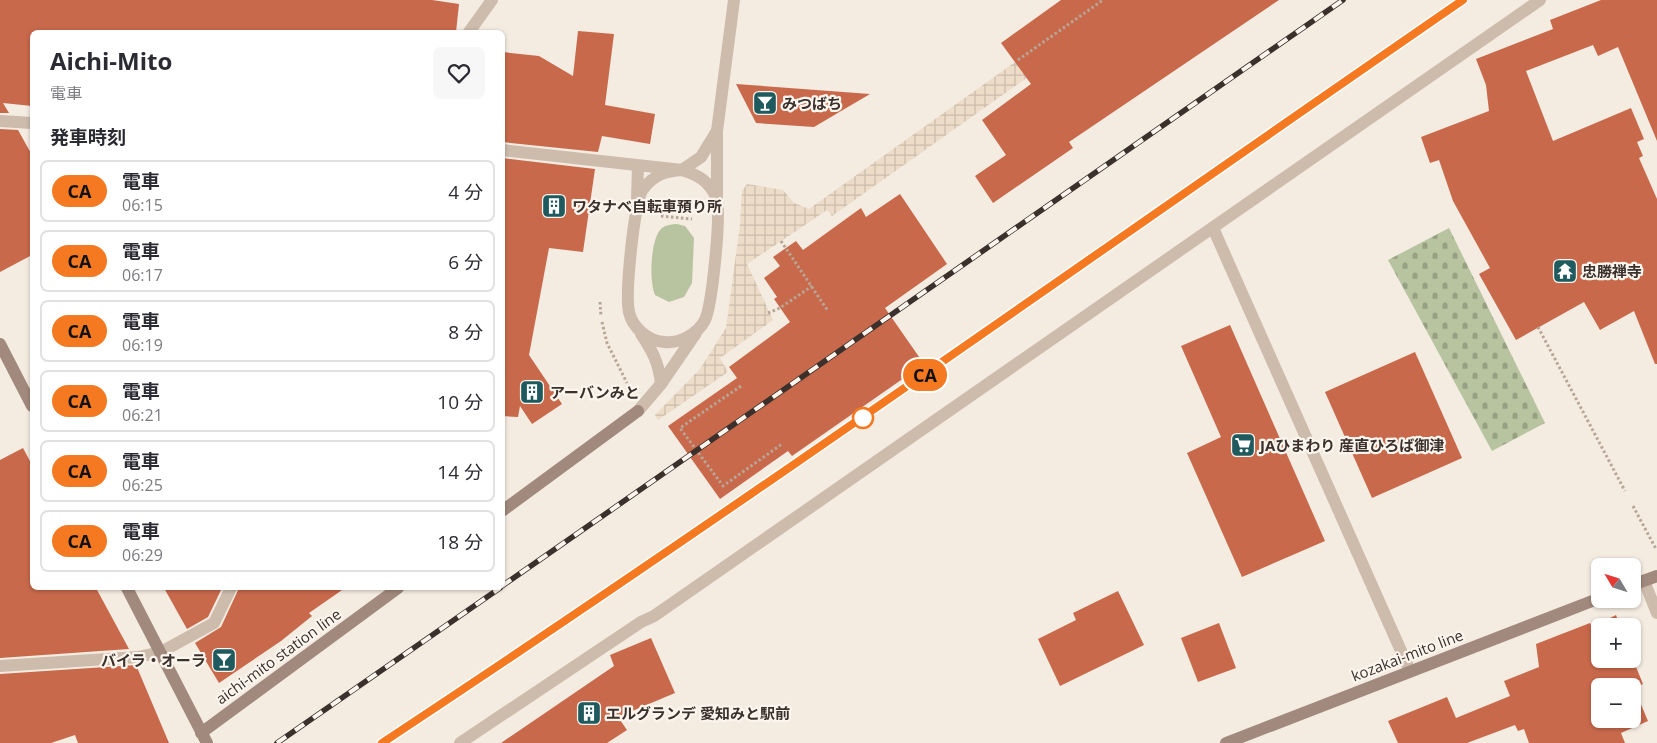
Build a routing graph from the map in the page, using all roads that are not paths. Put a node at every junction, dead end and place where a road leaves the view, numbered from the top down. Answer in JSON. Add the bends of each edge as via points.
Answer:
{"nodes":[{"id":1,"x":492,"y":0,"type":"edge"},
{"id":2,"x":734,"y":0,"type":"edge"},
{"id":3,"x":1540,"y":0,"type":"edge"},
{"id":4,"x":470,"y":30,"type":"edge"},
{"id":5,"x":0,"y":121,"type":"edge"},
{"id":6,"x":30,"y":123,"type":"edge"},
{"id":7,"x":717,"y":131,"type":"junction"},
{"id":8,"x":505,"y":150,"type":"edge"},
{"id":9,"x":638,"y":166,"type":"junction"},
{"id":10,"x":682,"y":170,"type":"junction"},
{"id":11,"x":717,"y":199,"type":"junction"},
{"id":12,"x":637,"y":210,"type":"junction"},
{"id":13,"x":1213,"y":228,"type":"junction"},
{"id":14,"x":704,"y":321,"type":"junction"},
{"id":15,"x":636,"y":327,"type":"junction"},
{"id":16,"x":0,"y":344,"type":"edge"},
{"id":17,"x":661,"y":384,"type":"junction"},
{"id":18,"x":30,"y":402,"type":"edge"},
{"id":19,"x":638,"y":411,"type":"joint"},
{"id":20,"x":505,"y":509,"type":"edge"},
{"id":21,"x":1657,"y":576,"type":"edge"},
{"id":22,"x":1641,"y":582,"type":"edge"},
{"id":23,"x":1641,"y":588,"type":"edge"},
{"id":24,"x":128,"y":590,"type":"edge"},
{"id":25,"x":230,"y":590,"type":"edge"},
{"id":26,"x":395,"y":590,"type":"edge"},
{"id":27,"x":1591,"y":601,"type":"edge"},
{"id":28,"x":1657,"y":613,"type":"edge"},
{"id":29,"x":161,"y":652,"type":"junction"},
{"id":30,"x":0,"y":666,"type":"edge"},
{"id":31,"x":1410,"y":671,"type":"junction"},
{"id":32,"x":204,"y":738,"type":"edge"},
{"id":33,"x":460,"y":743,"type":"edge"},
{"id":34,"x":1226,"y":743,"type":"edge"}],
"edges":[{"from":1,"to":4,"type":"street"},
{"from":2,"to":7,"type":"street"},
{"from":3,"to":13,"type":"street"},
{"from":5,"to":6,"type":"street"},
{"from":7,"to":10,"type":"street","via":[[701,157]]},
{"from":7,"to":11,"type":"street"},
{"from":8,"to":9,"type":"street"},
{"from":9,"to":10,"type":"street"},
{"from":9,"to":12,"type":"street"},
{"from":10,"to":11,"type":"street","via":[[697,174],[710,185]]},
{"from":10,"to":12,"type":"street","via":[[666,171],[652,179],[642,191]]},
{"from":11,"to":14,"type":"street","via":[[718,222],[709,306]]},
{"from":12,"to":15,"type":"street","via":[[627,297],[629,314]]},
{"from":13,"to":31,"type":"street"},
{"from":13,"to":33,"type":"street","via":[[654,616]]},
{"from":14,"to":15,"type":"street","via":[[694,333],[679,341],[649,338]]},
{"from":14,"to":17,"type":"street"},
{"from":15,"to":17,"type":"street","via":[[654,354]]},
{"from":16,"to":18,"type":"main road"},
{"from":17,"to":19,"type":"street"},
{"from":19,"to":20,"type":"main road"},
{"from":21,"to":22,"type":"main road"},
{"from":23,"to":28,"type":"street"},
{"from":24,"to":29,"type":"main road"},
{"from":25,"to":29,"type":"street","via":[[214,623]]},
{"from":26,"to":32,"type":"main road","name":"aichi-mito station line"},
{"from":27,"to":31,"type":"main road","name":"kozakai-mito line"},
{"from":29,"to":30,"type":"street","via":[[138,657]]},
{"from":29,"to":32,"type":"main road"},
{"from":31,"to":34,"type":"main road","name":"kozakai-mito line"}]}
